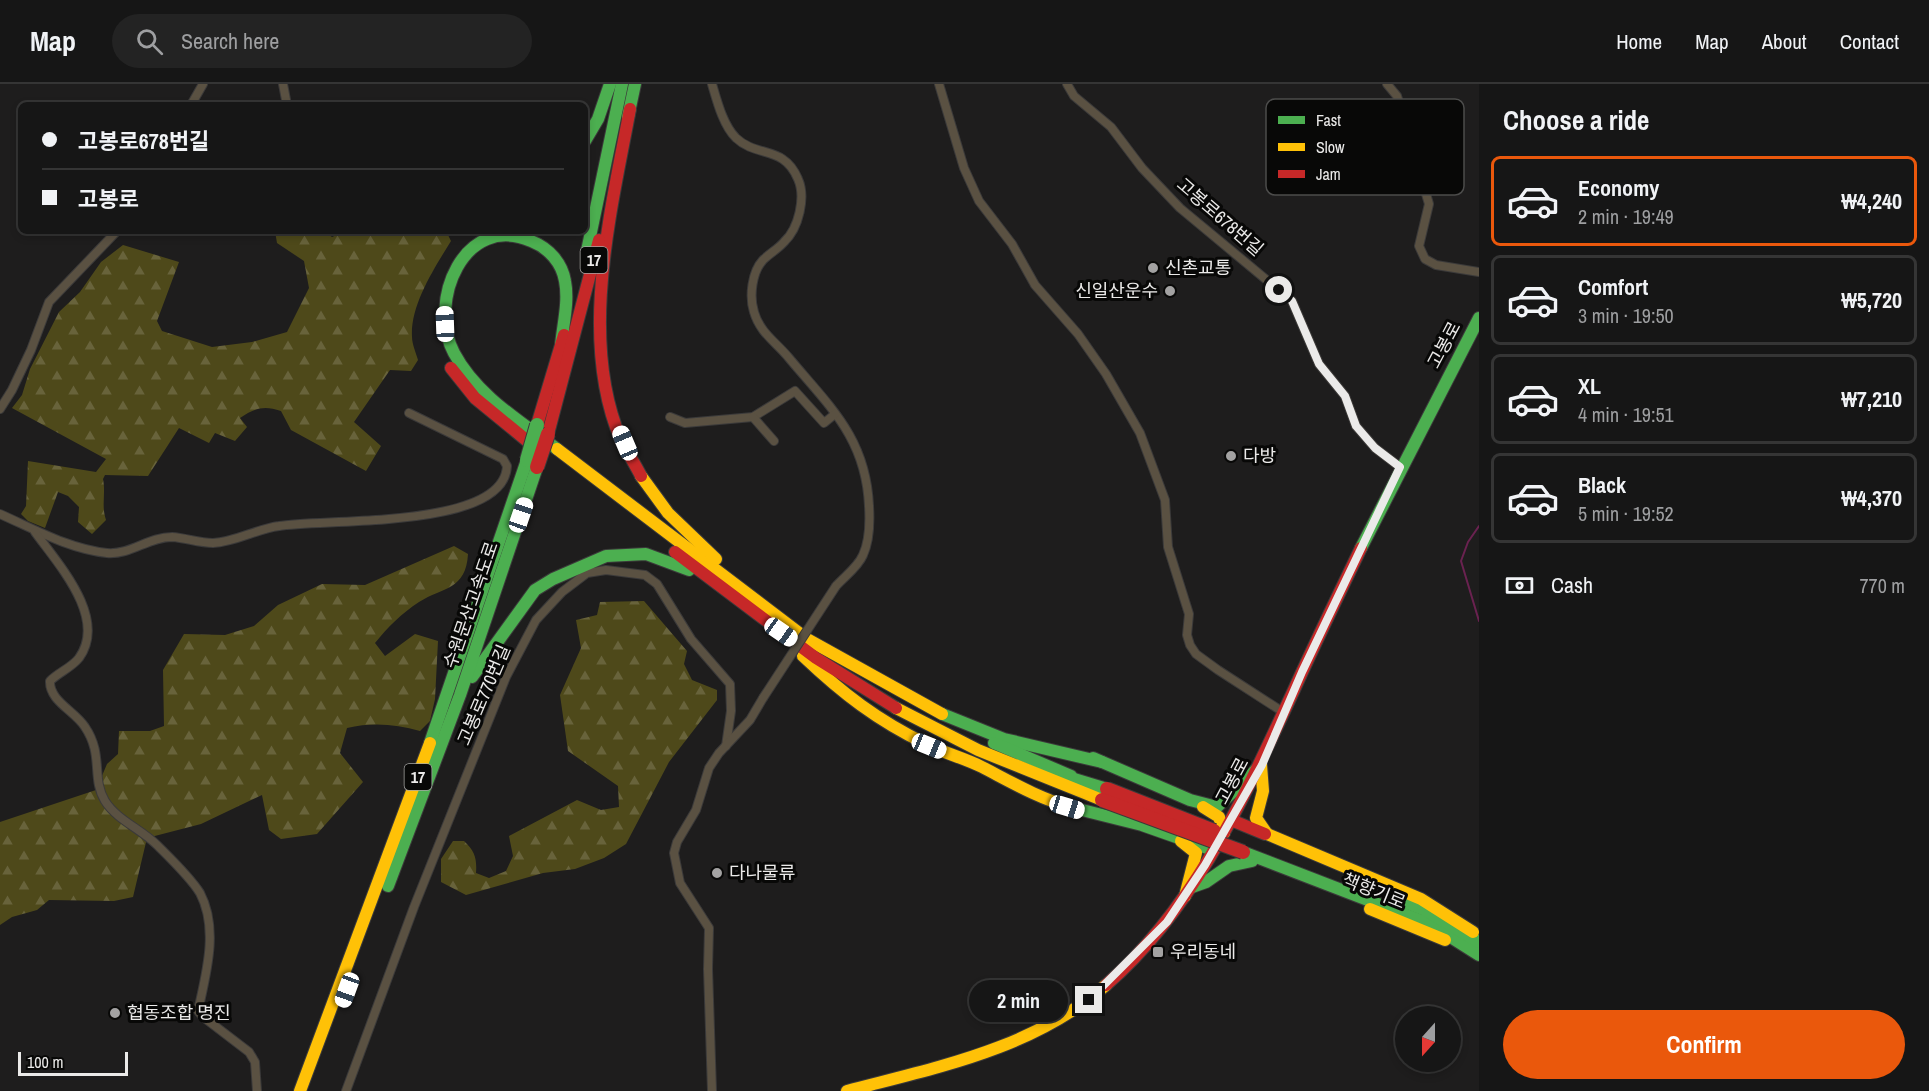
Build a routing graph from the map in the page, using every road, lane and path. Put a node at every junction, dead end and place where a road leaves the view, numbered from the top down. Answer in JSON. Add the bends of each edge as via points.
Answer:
{"nodes":[{"id":1,"x":203,"y":84,"type":"edge"},
{"id":2,"x":283,"y":84,"type":"edge"},
{"id":3,"x":610,"y":84,"type":"edge"},
{"id":4,"x":622,"y":84,"type":"edge"},
{"id":5,"x":635,"y":84,"type":"edge"},
{"id":6,"x":712,"y":84,"type":"edge"},
{"id":7,"x":939,"y":84,"type":"edge"},
{"id":8,"x":1067,"y":84,"type":"edge"},
{"id":9,"x":1386,"y":84,"type":"edge"},
{"id":10,"x":1398,"y":99,"type":"edge"},
{"id":11,"x":193,"y":102,"type":"edge"},
{"id":12,"x":286,"y":102,"type":"edge"},
{"id":13,"x":630,"y":109,"type":"junction"},
{"id":14,"x":588,"y":136,"type":"edge"},
{"id":15,"x":1426,"y":195,"type":"edge"},
{"id":16,"x":114,"y":234,"type":"edge"},
{"id":17,"x":478,"y":234,"type":"edge"},
{"id":18,"x":1479,"y":272,"type":"edge"},
{"id":19,"x":1479,"y":318,"type":"edge"},
{"id":20,"x":561,"y":345,"type":"junction"},
{"id":21,"x":0,"y":409,"type":"edge"},
{"id":22,"x":409,"y":414,"type":"dead end"},
{"id":23,"x":835,"y":414,"type":"junction"},
{"id":24,"x":670,"y":417,"type":"dead end"},
{"id":25,"x":753,"y":417,"type":"junction"},
{"id":26,"x":543,"y":430,"type":"junction"},
{"id":27,"x":774,"y":441,"type":"dead end"},
{"id":28,"x":532,"y":463,"type":"junction"},
{"id":29,"x":1400,"y":467,"type":"junction"},
{"id":30,"x":0,"y":514,"type":"edge"},
{"id":31,"x":35,"y":532,"type":"junction"},
{"id":32,"x":747,"y":608,"type":"junction"},
{"id":33,"x":788,"y":630,"type":"junction"},
{"id":34,"x":830,"y":652,"type":"junction"},
{"id":35,"x":855,"y":669,"type":"junction"},
{"id":36,"x":460,"y":695,"type":"junction"},
{"id":37,"x":1284,"y":712,"type":"junction"},
{"id":38,"x":726,"y":746,"type":"junction"},
{"id":39,"x":1102,"y":762,"type":"junction"},
{"id":40,"x":1262,"y":765,"type":"junction"},
{"id":41,"x":1088,"y":783,"type":"junction"},
{"id":42,"x":1104,"y":795,"type":"junction"},
{"id":43,"x":1190,"y":801,"type":"junction"},
{"id":44,"x":1142,"y":825,"type":"junction"},
{"id":45,"x":1228,"y":826,"type":"junction"},
{"id":46,"x":1267,"y":834,"type":"junction"},
{"id":47,"x":1213,"y":850,"type":"junction"},
{"id":48,"x":1247,"y":852,"type":"junction"},
{"id":49,"x":1188,"y":892,"type":"junction"},
{"id":50,"x":1479,"y":936,"type":"edge"},
{"id":51,"x":1479,"y":942,"type":"edge"},
{"id":52,"x":1479,"y":956,"type":"edge"},
{"id":53,"x":1479,"y":963,"type":"edge"},
{"id":54,"x":257,"y":1091,"type":"edge"},
{"id":55,"x":300,"y":1091,"type":"edge"},
{"id":56,"x":310,"y":1091,"type":"edge"},
{"id":57,"x":346,"y":1091,"type":"edge"},
{"id":58,"x":712,"y":1091,"type":"edge"},
{"id":59,"x":847,"y":1091,"type":"edge"}],
"edges":[{"from":1,"to":11,"type":"street"},
{"from":2,"to":12,"type":"street"},
{"from":3,"to":14,"type":"main road"},
{"from":4,"to":20,"type":"main road","name":"수원문산고속도로","number":"17","via":[[585,262]]},
{"from":5,"to":13,"type":"main road","name":"수원문산고속도로","number":"17"},
{"from":6,"to":23,"type":"street","via":[[734,136],[786,160],[799,181],[801,197],[796,222],[784,244],[759,265],[753,281],[753,304],[765,335],[786,354]]},
{"from":7,"to":37,"type":"street","via":[[964,168],[979,201],[1035,285],[1089,350],[1140,433],[1166,500],[1168,547],[1189,614],[1190,645],[1218,670]]},
{"from":8,"to":29,"type":"street","name":"고봉로678번길","via":[[1074,96],[1111,127],[1180,208],[1292,301],[1319,364],[1345,396],[1356,426],[1375,448]]},
{"from":9,"to":10,"type":"street"},
{"from":13,"to":26,"type":"main road","name":"수원문산고속도로","number":"17","via":[[583,307]]},
{"from":13,"to":33,"type":"main road","via":[[601,288],[600,344],[610,402],[630,457],[644,482],[695,541]]},
{"from":15,"to":18,"type":"street","via":[[1429,204],[1419,246],[1425,259],[1436,265]]},
{"from":16,"to":21,"type":"street","via":[[49,302],[31,350]]},
{"from":17,"to":32,"type":"main road","via":[[452,261],[437,292],[437,330],[448,364],[499,420]]},
{"from":19,"to":29,"type":"main road","name":"고봉로"},
{"from":20,"to":26,"type":"main road","name":"수원문산고속도로","number":"17"},
{"from":20,"to":33,"type":"main road","via":[[565,282],[547,250],[528,238],[503,234],[490,237],[467,252],[451,278],[444,309],[449,340],[468,374],[500,406],[555,450]]},
{"from":22,"to":31,"type":"street","via":[[503,459],[507,466],[503,483],[494,494],[472,505],[404,518],[278,526],[212,543],[172,537],[151,540],[119,553],[106,553]]},
{"from":23,"to":25,"type":"street","via":[[824,423],[795,390]]},
{"from":23,"to":38,"type":"street","bridge":true,"via":[[853,438],[868,490],[869,520],[863,556],[836,586],[750,720]]},
{"from":24,"to":25,"type":"street","via":[[685,423]]},
{"from":25,"to":27,"type":"street"},
{"from":26,"to":28,"type":"main road","name":"수원문산고속도로","number":"17","bridge":true},
{"from":28,"to":36,"type":"main road","name":"수원문산고속도로","number":"17"},
{"from":28,"to":55,"type":"main road","name":"수원문산고속도로","number":"17"},
{"from":29,"to":37,"type":"main road","name":"고봉로"},
{"from":30,"to":31,"type":"street"},
{"from":31,"to":54,"type":"street","via":[[79,598],[88,622],[87,639],[79,657],[50,681],[50,688],[86,727],[97,749],[100,792],[106,802],[157,845],[198,891],[207,913],[209,958],[198,1011],[249,1052],[255,1062]]},
{"from":32,"to":33,"type":"main road"},
{"from":32,"to":36,"type":"main road","via":[[673,562],[646,554],[606,556],[535,590]]},
{"from":33,"to":34,"type":"main road"},
{"from":33,"to":42,"type":"main road","via":[[851,682],[905,714],[1017,767]]},
{"from":33,"to":44,"type":"main road","via":[[808,661],[834,687],[890,726],[1044,800]]},
{"from":34,"to":35,"type":"main road"},
{"from":34,"to":39,"type":"main road","via":[[984,723]]},
{"from":34,"to":41,"type":"main road","via":[[853,673],[919,715],[1015,758]]},
{"from":35,"to":39,"type":"main road","via":[[991,735]]},
{"from":35,"to":41,"type":"main road","via":[[940,720]]},
{"from":36,"to":56,"type":"main road","name":"수원문산고속도로","number":"17"},
{"from":37,"to":40,"type":"main road","name":"고봉로"},
{"from":38,"to":57,"type":"street","name":"고봉로770번길","via":[[730,684],[692,639],[657,584],[645,575],[606,570],[587,573],[562,592],[536,620],[506,677]]},
{"from":38,"to":58,"type":"street","via":[[709,768],[696,810],[674,853],[680,883],[709,928]]},
{"from":39,"to":43,"type":"main road"},
{"from":40,"to":43,"type":"main road","via":[[1247,775],[1232,798],[1217,807]]},
{"from":40,"to":45,"type":"main road","name":"고봉로"},
{"from":40,"to":46,"type":"main road","via":[[1263,791],[1256,818]]},
{"from":41,"to":42,"type":"main road"},
{"from":42,"to":48,"type":"main road","bridge":true},
{"from":43,"to":45,"type":"main road"},
{"from":44,"to":47,"type":"main road"},
{"from":44,"to":49,"type":"main road","via":[[1190,845],[1196,853]]},
{"from":45,"to":46,"type":"main road","name":"책향기로"},
{"from":45,"to":47,"type":"main road","name":"고봉로"},
{"from":45,"to":48,"type":"main road","via":[[1234,855]]},
{"from":46,"to":50,"type":"main road","name":"책향기로","via":[[1421,898]]},
{"from":47,"to":49,"type":"main road","name":"고봉로"},
{"from":48,"to":49,"type":"main road"},
{"from":48,"to":51,"type":"main road","via":[[1425,910]]},
{"from":48,"to":52,"type":"main road","via":[[1430,924]]},
{"from":48,"to":53,"type":"main road","name":"책향기로","via":[[1442,938]]},
{"from":49,"to":59,"type":"main road","name":"고봉로","via":[[1167,922],[1126,966],[1089,1000],[1046,1027],[992,1052]]}]}
